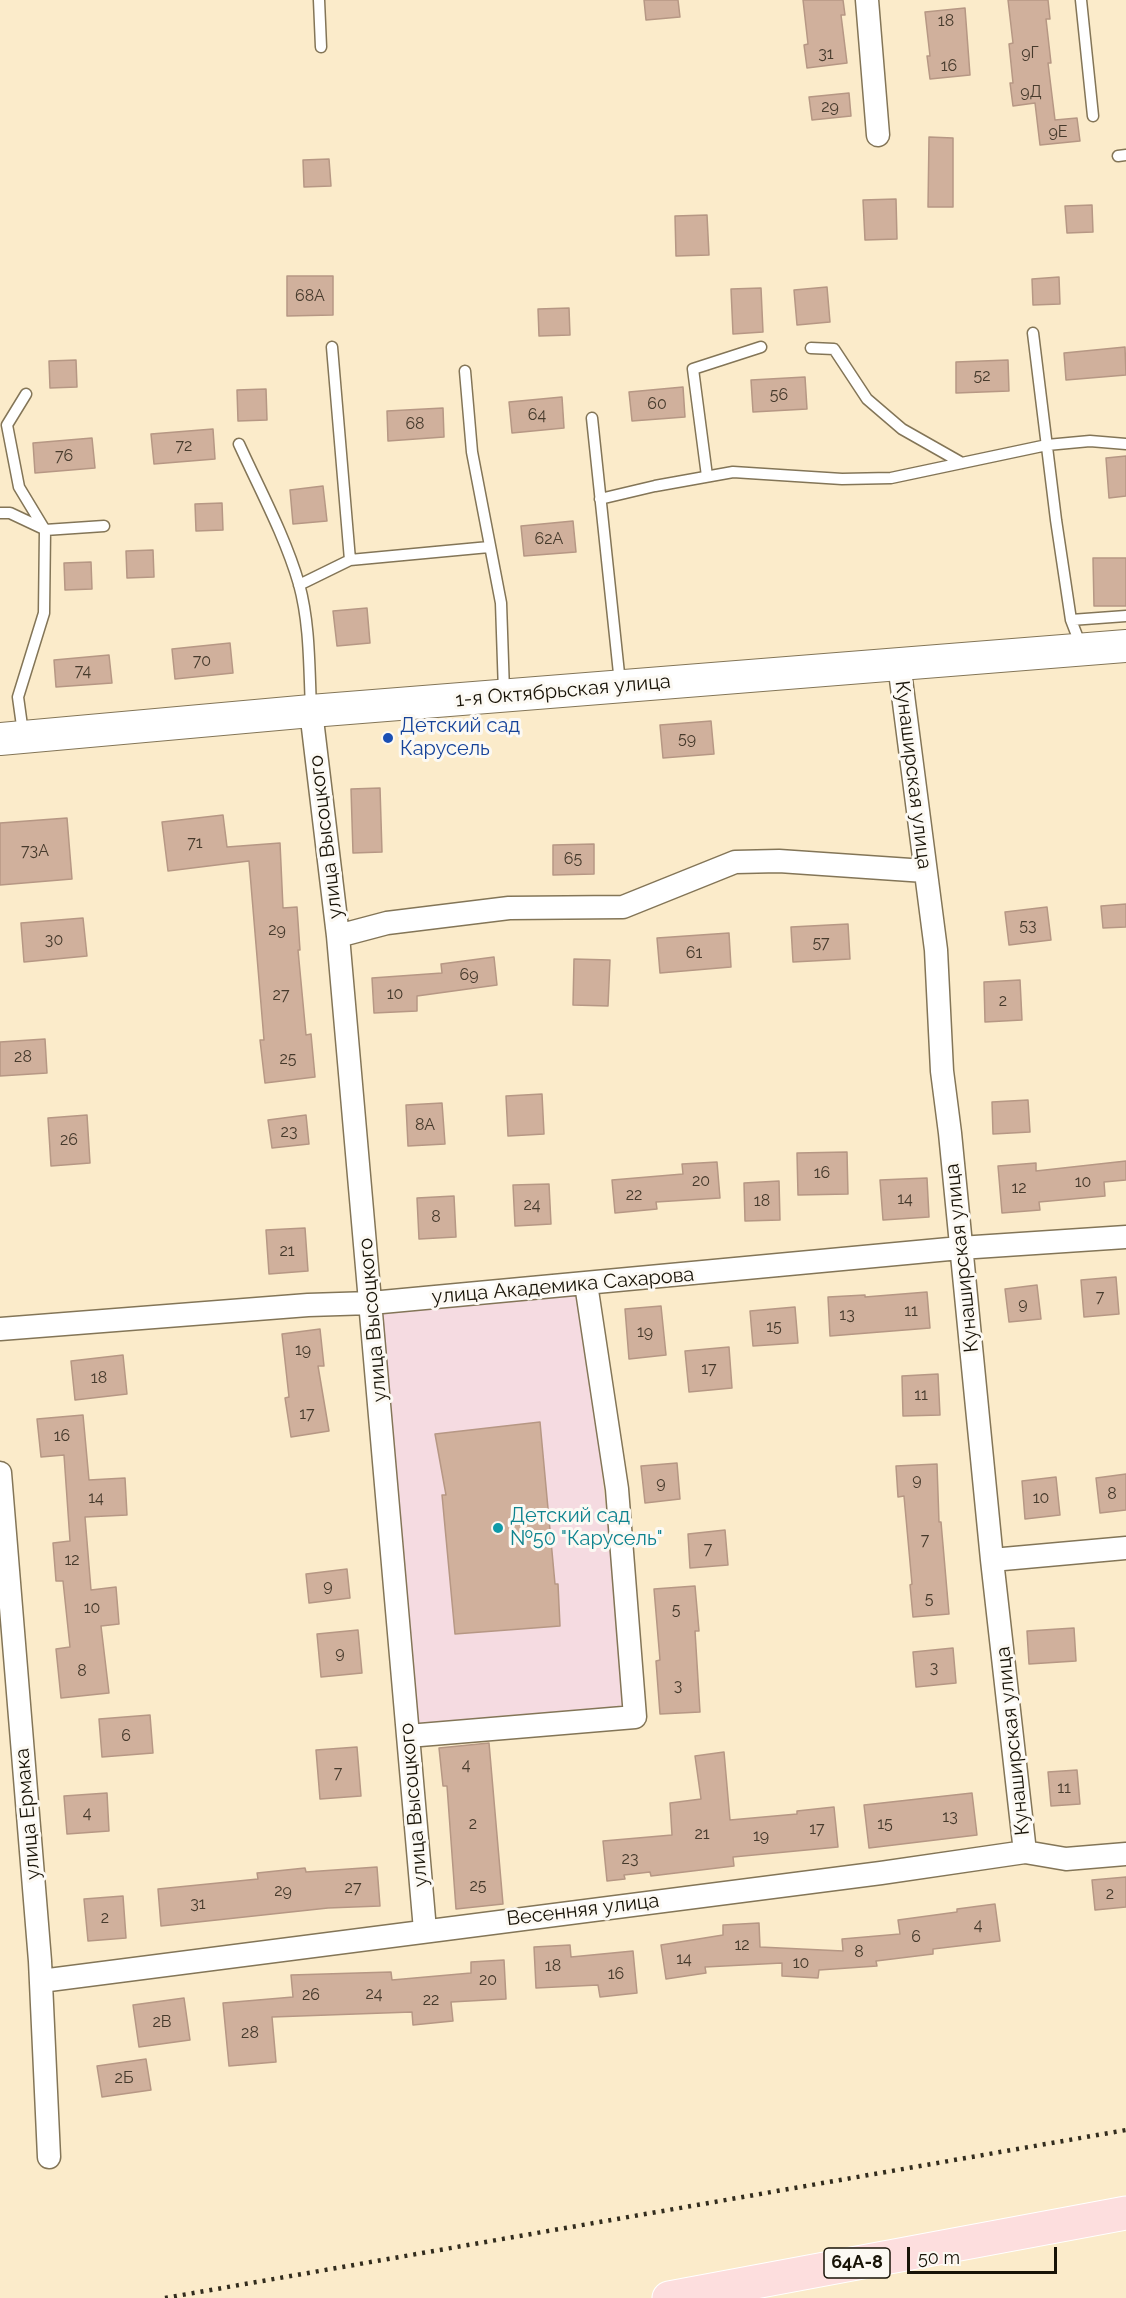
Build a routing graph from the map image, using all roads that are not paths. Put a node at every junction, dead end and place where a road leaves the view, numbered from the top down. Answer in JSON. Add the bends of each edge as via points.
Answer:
{"nodes":[{"id":1,"x":319,"y":0,"type":"edge"},
{"id":2,"x":867,"y":0,"type":"edge"},
{"id":3,"x":1081,"y":0,"type":"edge"},
{"id":4,"x":321,"y":47,"type":"dead end"},
{"id":5,"x":1093,"y":116,"type":"dead end"},
{"id":6,"x":878,"y":135,"type":"dead end"},
{"id":7,"x":1033,"y":333,"type":"dead end"},
{"id":8,"x":332,"y":347,"type":"dead end"},
{"id":9,"x":761,"y":347,"type":"dead end"},
{"id":10,"x":811,"y":348,"type":"dead end"},
{"id":11,"x":465,"y":371,"type":"dead end"},
{"id":12,"x":26,"y":394,"type":"dead end"},
{"id":13,"x":592,"y":418,"type":"dead end"},
{"id":14,"x":0,"y":428,"type":"edge"},
{"id":15,"x":239,"y":444,"type":"dead end"},
{"id":16,"x":1126,"y":444,"type":"edge"},
{"id":17,"x":1047,"y":445,"type":"junction"},
{"id":18,"x":13,"y":456,"type":"junction"},
{"id":19,"x":962,"y":463,"type":"junction"},
{"id":20,"x":707,"y":476,"type":"junction"},
{"id":21,"x":600,"y":499,"type":"junction"},
{"id":22,"x":0,"y":513,"type":"edge"},
{"id":23,"x":104,"y":526,"type":"dead end"},
{"id":24,"x":45,"y":530,"type":"junction"},
{"id":25,"x":489,"y":547,"type":"junction"},
{"id":26,"x":350,"y":560,"type":"junction"},
{"id":27,"x":299,"y":585,"type":"junction"},
{"id":28,"x":1126,"y":616,"type":"edge"},
{"id":29,"x":1071,"y":620,"type":"junction"},
{"id":30,"x":1126,"y":646,"type":"edge"},
{"id":31,"x":1082,"y":650,"type":"junction"},
{"id":32,"x":899,"y":664,"type":"junction"},
{"id":33,"x":620,"y":687,"type":"junction"},
{"id":34,"x":504,"y":696,"type":"junction"},
{"id":35,"x":312,"y":711,"type":"junction"},
{"id":36,"x":11,"y":738,"type":"edge"},
{"id":37,"x":925,"y":872,"type":"junction"},
{"id":38,"x":338,"y":936,"type":"junction"},
{"id":39,"x":1126,"y":1237,"type":"edge"},
{"id":40,"x":960,"y":1248,"type":"junction"},
{"id":41,"x":586,"y":1284,"type":"junction"},
{"id":42,"x":371,"y":1303,"type":"junction"},
{"id":43,"x":0,"y":1329,"type":"edge"},
{"id":44,"x":0,"y":1473,"type":"edge"},
{"id":45,"x":0,"y":1481,"type":"edge"},
{"id":46,"x":1126,"y":1548,"type":"edge"},
{"id":47,"x":992,"y":1560,"type":"junction"},
{"id":48,"x":408,"y":1736,"type":"junction"},
{"id":49,"x":1025,"y":1852,"type":"junction"},
{"id":50,"x":1126,"y":1854,"type":"edge"},
{"id":51,"x":425,"y":1930,"type":"junction"},
{"id":52,"x":40,"y":1981,"type":"junction"},
{"id":53,"x":49,"y":2157,"type":"dead end"},
{"id":54,"x":1126,"y":2213,"type":"edge"},
{"id":55,"x":669,"y":2298,"type":"edge"}],
"edges":[{"from":1,"to":4,"type":"lane"},
{"from":2,"to":6,"type":"street"},
{"from":3,"to":5,"type":"lane"},
{"from":7,"to":17,"type":"lane"},
{"from":8,"to":26,"type":"lane"},
{"from":9,"to":20,"type":"lane","via":[[693,369]]},
{"from":10,"to":19,"type":"lane","via":[[834,349],[867,399],[902,429]]},
{"from":11,"to":25,"type":"lane","via":[[472,452]]},
{"from":12,"to":18,"type":"lane","via":[[7,425]]},
{"from":13,"to":21,"type":"lane"},
{"from":14,"to":18,"type":"lane"},
{"from":15,"to":27,"type":"lane"},
{"from":16,"to":17,"type":"lane","via":[[1090,441]]},
{"from":17,"to":19,"type":"lane"},
{"from":17,"to":29,"type":"lane"},
{"from":18,"to":24,"type":"lane","via":[[19,487]]},
{"from":19,"to":20,"type":"lane","via":[[891,478],[733,472]]},
{"from":20,"to":21,"type":"lane"},
{"from":21,"to":33,"type":"lane"},
{"from":22,"to":24,"type":"lane","via":[[10,513]]},
{"from":23,"to":24,"type":"lane"},
{"from":24,"to":36,"type":"lane","via":[[44,613],[18,697]]},
{"from":25,"to":26,"type":"lane"},
{"from":25,"to":34,"type":"lane","via":[[501,603]]},
{"from":26,"to":27,"type":"lane"},
{"from":27,"to":35,"type":"lane","via":[[307,630]]},
{"from":28,"to":29,"type":"lane"},
{"from":29,"to":31,"type":"lane"},
{"from":30,"to":31,"type":"street","name":"1-я Октябрьская улица"},
{"from":31,"to":32,"type":"street","name":"1-я Октябрьская улица"},
{"from":32,"to":33,"type":"street","name":"1-я Октябрьская улица"},
{"from":32,"to":37,"type":"street","name":"Кунаширская улица"},
{"from":33,"to":34,"type":"street","name":"1-я Октябрьская улица"},
{"from":34,"to":35,"type":"street","name":"1-я Октябрьская улица"},
{"from":35,"to":36,"type":"street","name":"1-я Октябрьская улица"},
{"from":35,"to":38,"type":"street","name":"улица Высоцкого"},
{"from":37,"to":38,"type":"street","via":[[779,861],[735,862],[623,907],[509,908],[387,923]]},
{"from":37,"to":40,"type":"street","name":"Кунаширская улица","via":[[936,950],[942,1071]]},
{"from":38,"to":42,"type":"street","name":"улица Высоцкого"},
{"from":39,"to":40,"type":"street","name":"улица Академика Сахарова"},
{"from":40,"to":41,"type":"street","name":"улица Академика Сахарова"},
{"from":40,"to":47,"type":"street","name":"Кунаширская улица"},
{"from":41,"to":42,"type":"street","name":"улица Академика Сахарова"},
{"from":41,"to":48,"type":"street","via":[[617,1489],[635,1717]]},
{"from":42,"to":43,"type":"street","name":"улица Академика Сахарова","via":[[296,1305]]},
{"from":42,"to":48,"type":"street","name":"улица Высоцкого"},
{"from":44,"to":45,"type":"street","name":"улица Ермака"},
{"from":45,"to":52,"type":"street","name":"улица Ермака"},
{"from":46,"to":47,"type":"street"},
{"from":47,"to":49,"type":"street","name":"Кунаширская улица"},
{"from":48,"to":51,"type":"street","name":"улица Высоцкого"},
{"from":49,"to":50,"type":"street","name":"Весенняя улица","via":[[1065,1859]]},
{"from":49,"to":51,"type":"street","name":"Весенняя улица"},
{"from":51,"to":52,"type":"street","name":"Весенняя улица"},
{"from":52,"to":53,"type":"street","name":"улица Ермака"},
{"from":54,"to":55,"type":"main road","number":"64А-8"}]}
